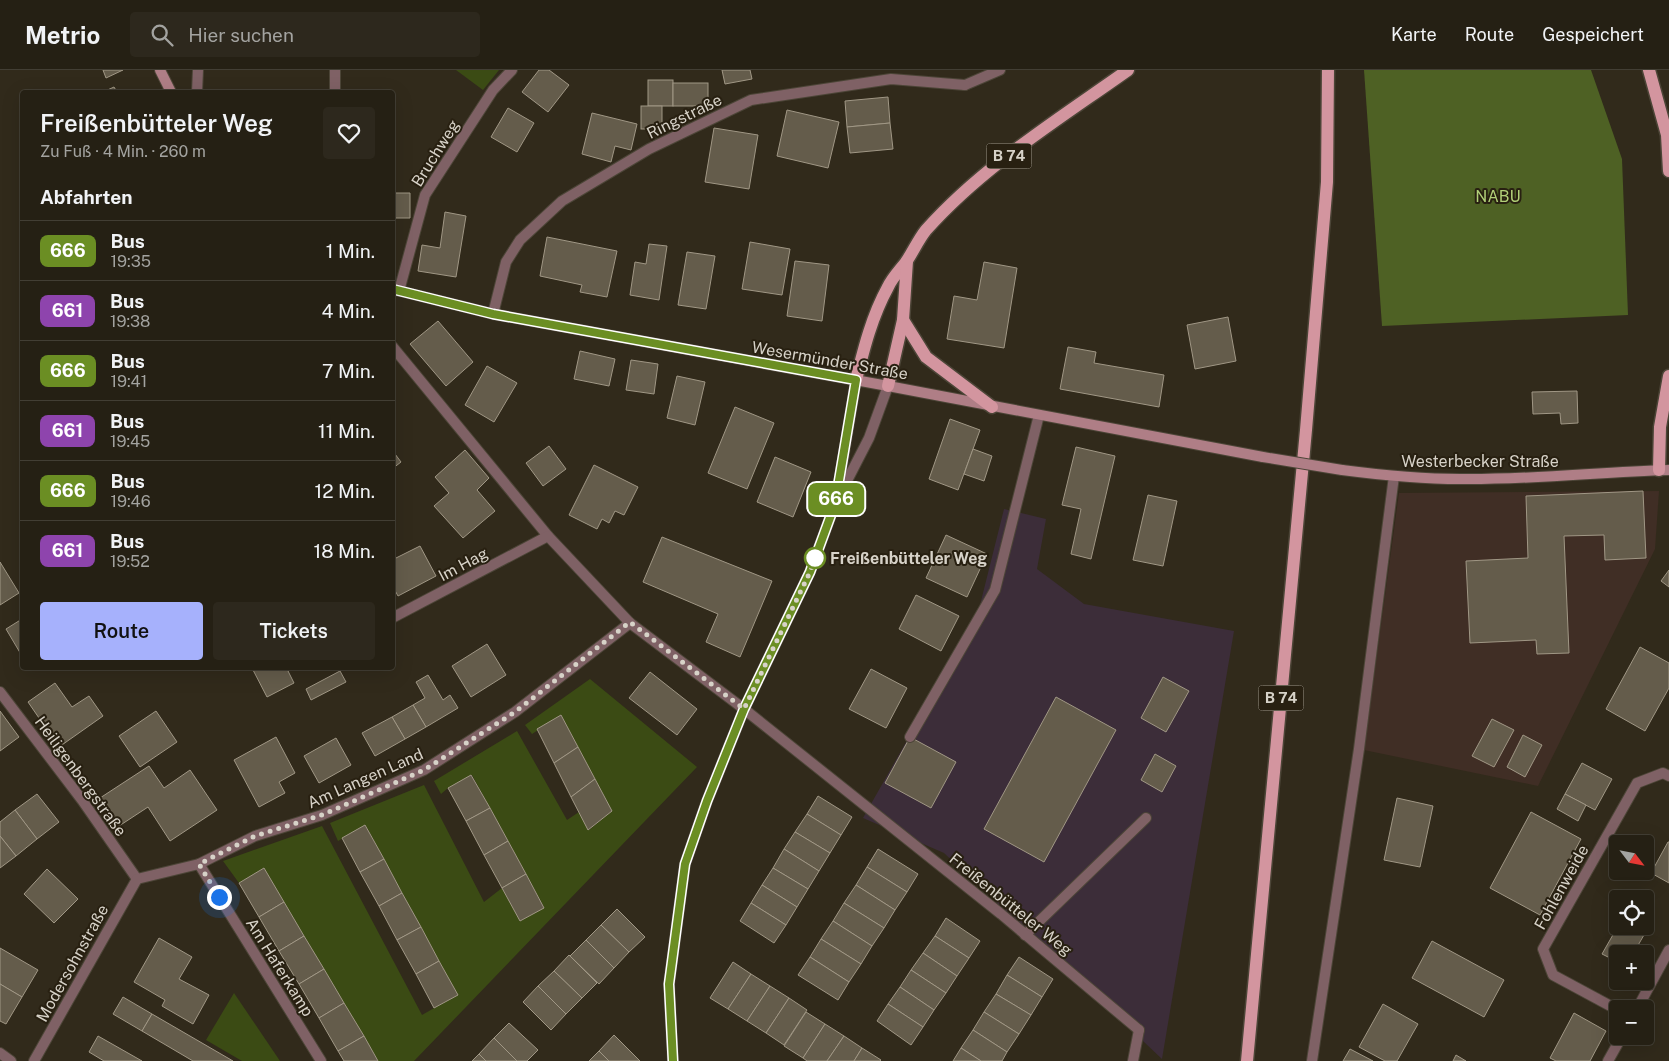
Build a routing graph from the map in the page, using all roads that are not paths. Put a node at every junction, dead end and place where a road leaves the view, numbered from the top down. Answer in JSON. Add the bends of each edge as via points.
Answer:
{"nodes":[{"id":1,"x":160,"y":70,"type":"edge"},
{"id":2,"x":198,"y":70,"type":"edge"},
{"id":3,"x":335,"y":70,"type":"edge"},
{"id":4,"x":512,"y":70,"type":"edge"},
{"id":5,"x":1000,"y":70,"type":"edge"},
{"id":6,"x":1128,"y":70,"type":"edge"},
{"id":7,"x":1318,"y":70,"type":"edge"},
{"id":8,"x":1328,"y":70,"type":"edge"},
{"id":9,"x":1649,"y":70,"type":"edge"},
{"id":10,"x":1327,"y":84,"type":"junction"},
{"id":11,"x":170,"y":90,"type":"edge"},
{"id":12,"x":197,"y":90,"type":"edge"},
{"id":13,"x":335,"y":90,"type":"edge"},
{"id":14,"x":1669,"y":171,"type":"edge"},
{"id":15,"x":907,"y":260,"type":"junction"},
{"id":16,"x":396,"y":290,"type":"edge"},
{"id":17,"x":493,"y":314,"type":"junction"},
{"id":18,"x":903,"y":320,"type":"junction"},
{"id":19,"x":395,"y":350,"type":"edge"},
{"id":20,"x":1669,"y":376,"type":"edge"},
{"id":21,"x":856,"y":380,"type":"junction"},
{"id":22,"x":888,"y":386,"type":"junction"},
{"id":23,"x":992,"y":407,"type":"junction"},
{"id":24,"x":1039,"y":415,"type":"junction"},
{"id":25,"x":1263,"y":457,"type":"joint"},
{"id":26,"x":1664,"y":470,"type":"edge"},
{"id":27,"x":1394,"y":476,"type":"junction"},
{"id":28,"x":835,"y":504,"type":"junction"},
{"id":29,"x":548,"y":536,"type":"junction"},
{"id":30,"x":395,"y":616,"type":"edge"},
{"id":31,"x":630,"y":622,"type":"junction"},
{"id":32,"x":0,"y":692,"type":"edge"},
{"id":33,"x":744,"y":709,"type":"junction"},
{"id":34,"x":910,"y":737,"type":"dead end"},
{"id":35,"x":1669,"y":776,"type":"edge"},
{"id":36,"x":1146,"y":818,"type":"dead end"},
{"id":37,"x":199,"y":864,"type":"junction"},
{"id":38,"x":137,"y":879,"type":"junction"},
{"id":39,"x":1025,"y":934,"type":"junction"},
{"id":40,"x":1669,"y":950,"type":"edge"},
{"id":41,"x":1642,"y":1000,"type":"edge"},
{"id":42,"x":1609,"y":1005,"type":"edge"},
{"id":43,"x":1617,"y":1045,"type":"edge"},
{"id":44,"x":0,"y":1053,"type":"edge"},
{"id":45,"x":11,"y":1061,"type":"edge"},
{"id":46,"x":34,"y":1061,"type":"edge"},
{"id":47,"x":320,"y":1061,"type":"edge"},
{"id":48,"x":673,"y":1061,"type":"edge"},
{"id":49,"x":1133,"y":1061,"type":"edge"},
{"id":50,"x":1247,"y":1061,"type":"edge"},
{"id":51,"x":1312,"y":1061,"type":"edge"},
{"id":52,"x":1608,"y":1061,"type":"edge"}],
"edges":[{"from":1,"to":11,"type":"street"},
{"from":2,"to":12,"type":"street"},
{"from":3,"to":13,"type":"street"},
{"from":4,"to":16,"type":"street","name":"Bruchweg","via":[[493,90],[425,194]]},
{"from":5,"to":17,"type":"street","name":"Ringstraße","via":[[965,85],[891,79],[751,100],[649,148],[562,201],[520,240],[506,262]]},
{"from":6,"to":15,"type":"main road","number":"B 74","via":[[956,198],[924,232]]},
{"from":7,"to":10,"type":"main road"},
{"from":8,"to":10,"type":"main road","number":"B 74"},
{"from":9,"to":14,"type":"main road","via":[[1667,135]]},
{"from":10,"to":50,"type":"main road","number":"B 74","via":[[1327,182]]},
{"from":15,"to":18,"type":"main road","number":"B 74"},
{"from":15,"to":21,"type":"main road","via":[[888,285],[881,301]]},
{"from":16,"to":17,"type":"street","name":"Wesermünder Straße"},
{"from":17,"to":21,"type":"street","name":"Wesermünder Straße"},
{"from":18,"to":22,"type":"main road","number":"B 74"},
{"from":18,"to":23,"type":"main road","via":[[926,357]]},
{"from":19,"to":29,"type":"street","name":"Freißenbütteler Weg"},
{"from":20,"to":26,"type":"main road","via":[[1660,427]]},
{"from":21,"to":22,"type":"street","name":"Wesermünder Straße"},
{"from":21,"to":28,"type":"street"},
{"from":22,"to":23,"type":"street","name":"Wesermünder Straße"},
{"from":22,"to":28,"type":"street","via":[[869,438]]},
{"from":23,"to":24,"type":"street","name":"Wesermünder Straße"},
{"from":24,"to":25,"type":"street","name":"Wesermünder Straße"},
{"from":24,"to":34,"type":"street","via":[[995,590]]},
{"from":25,"to":27,"type":"street","name":"Westerbecker Straße","bridge":true},
{"from":26,"to":27,"type":"street","name":"Westerbecker Straße","via":[[1522,478]]},
{"from":27,"to":51,"type":"street","via":[[1359,749]]},
{"from":28,"to":33,"type":"street","via":[[810,572]]},
{"from":29,"to":30,"type":"street","name":"Im Hag"},
{"from":29,"to":31,"type":"street","name":"Freißenbütteler Weg"},
{"from":31,"to":33,"type":"street","name":"Freißenbütteler Weg"},
{"from":31,"to":37,"type":"street","name":"Am Langen Land","via":[[515,712],[424,770],[322,815],[255,836]]},
{"from":32,"to":38,"type":"street","name":"Heiligenbergstraße"},
{"from":33,"to":39,"type":"street","name":"Freißenbütteler Weg"},
{"from":33,"to":48,"type":"street","via":[[685,864],[669,984]]},
{"from":35,"to":42,"type":"street","name":"Fohlenweide","via":[[1663,773],[1637,783],[1543,949],[1553,975]]},
{"from":36,"to":39,"type":"street"},
{"from":37,"to":38,"type":"street","name":"Am Langen Land"},
{"from":37,"to":47,"type":"street","name":"Am Haferkamp"},
{"from":38,"to":46,"type":"street","name":"Modersohnstraße"},
{"from":39,"to":49,"type":"street","name":"Freißenbütteler Weg","via":[[1139,1030]]},
{"from":40,"to":41,"type":"street"},
{"from":43,"to":52,"type":"street"},
{"from":44,"to":45,"type":"street"}]}
